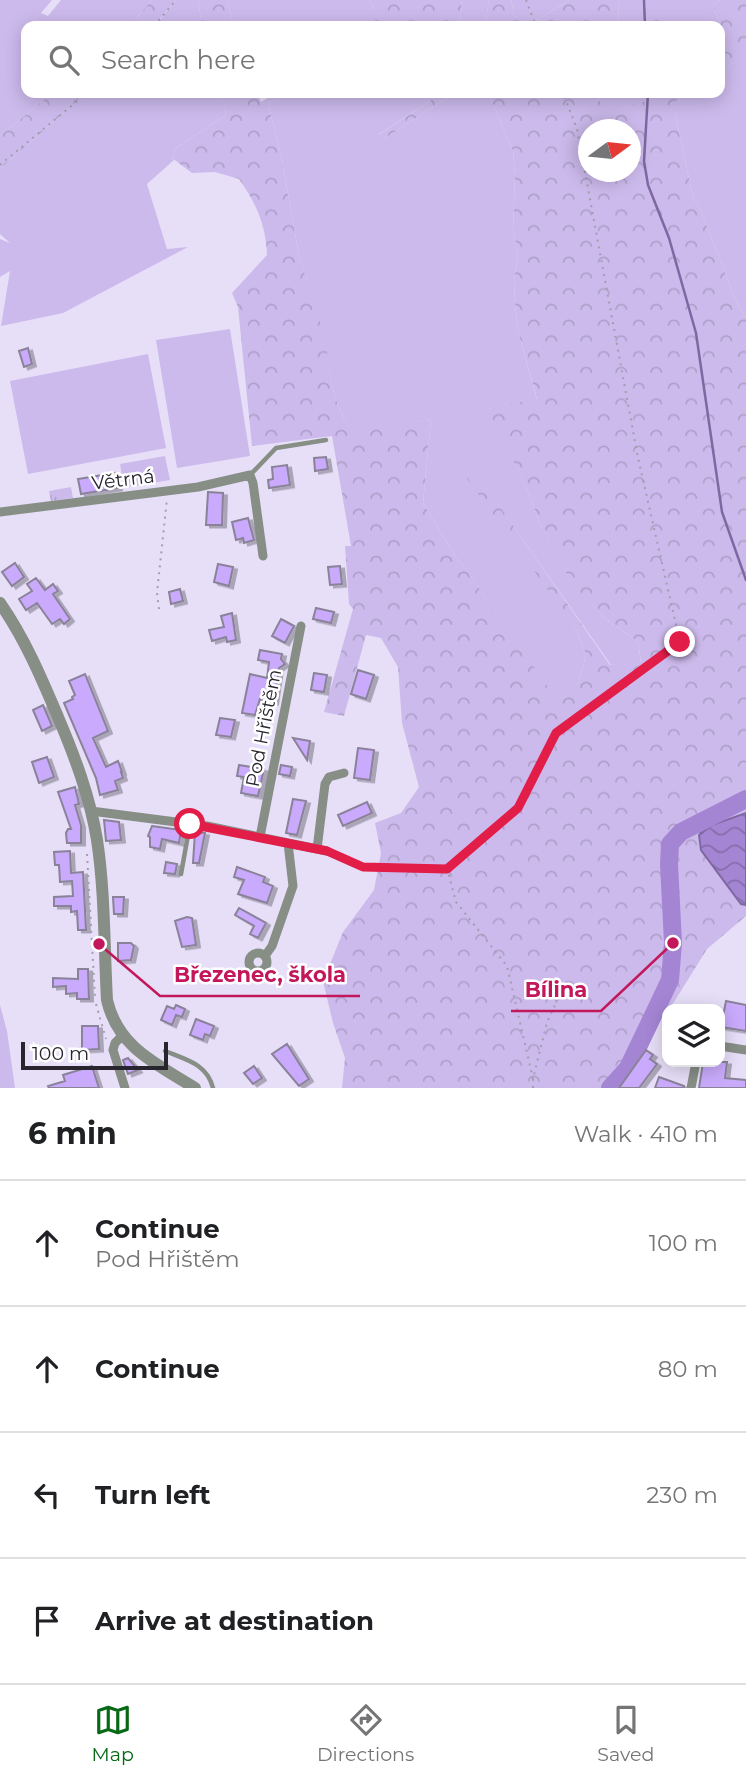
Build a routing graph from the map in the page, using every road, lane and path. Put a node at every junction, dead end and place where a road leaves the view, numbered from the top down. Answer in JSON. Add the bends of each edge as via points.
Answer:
{"nodes":[{"id":1,"x":176,"y":0,"type":"edge"},
{"id":2,"x":526,"y":0,"type":"edge"},
{"id":3,"x":158,"y":21,"type":"edge"},
{"id":4,"x":534,"y":21,"type":"edge"},
{"id":5,"x":81,"y":98,"type":"edge"},
{"id":6,"x":565,"y":98,"type":"edge"},
{"id":7,"x":0,"y":165,"type":"edge"},
{"id":8,"x":326,"y":440,"type":"dead end"},
{"id":9,"x":250,"y":475,"type":"junction"},
{"id":10,"x":168,"y":491,"type":"junction"},
{"id":11,"x":0,"y":512,"type":"edge"},
{"id":12,"x":262,"y":556,"type":"dead end"},
{"id":13,"x":0,"y":603,"type":"edge"},
{"id":14,"x":159,"y":609,"type":"dead end"},
{"id":15,"x":301,"y":626,"type":"dead end"},
{"id":16,"x":344,"y":773,"type":"dead end"},
{"id":17,"x":91,"y":811,"type":"junction"},
{"id":18,"x":190,"y":824,"type":"junction"},
{"id":19,"x":260,"y":837,"type":"junction"},
{"id":20,"x":288,"y":843,"type":"junction"},
{"id":21,"x":322,"y":850,"type":"junction"},
{"id":22,"x":447,"y":869,"type":"junction"},
{"id":23,"x":181,"y":874,"type":"dead end"},
{"id":24,"x":265,"y":956,"type":"dead end"},
{"id":25,"x":565,"y":984,"type":"dead end"},
{"id":26,"x":122,"y":1036,"type":"junction"},
{"id":27,"x":725,"y":1047,"type":"edge"},
{"id":28,"x":746,"y":1050,"type":"edge"},
{"id":29,"x":165,"y":1051,"type":"dead end"},
{"id":30,"x":695,"y":1067,"type":"edge"},
{"id":31,"x":533,"y":1079,"type":"junction"},
{"id":32,"x":125,"y":1088,"type":"edge"},
{"id":33,"x":195,"y":1088,"type":"edge"},
{"id":34,"x":214,"y":1088,"type":"edge"},
{"id":35,"x":533,"y":1088,"type":"edge"},
{"id":36,"x":691,"y":1088,"type":"edge"}],
"edges":[{"from":1,"to":3,"type":"path"},
{"from":2,"to":4,"type":"path"},
{"from":5,"to":7,"type":"path"},
{"from":6,"to":22,"type":"path","via":[[578,129],[638,458],[680,642],[556,733],[518,808]]},
{"from":8,"to":9,"type":"lane","via":[[276,448]]},
{"from":9,"to":10,"type":"street","name":"Větrná"},
{"from":9,"to":12,"type":"street"},
{"from":10,"to":11,"type":"street","name":"Větrná"},
{"from":10,"to":14,"type":"path","via":[[156,593]]},
{"from":13,"to":17,"type":"street","via":[[27,646],[74,757]]},
{"from":15,"to":19,"type":"street","name":"Pod Hřištěm"},
{"from":16,"to":21,"type":"street","via":[[329,777],[325,784]]},
{"from":17,"to":18,"type":"street"},
{"from":17,"to":26,"type":"street","via":[[100,865],[107,1000]]},
{"from":18,"to":19,"type":"street"},
{"from":18,"to":23,"type":"lane"},
{"from":19,"to":20,"type":"street"},
{"from":20,"to":21,"type":"street"},
{"from":20,"to":24,"type":"street","via":[[293,886]]},
{"from":21,"to":22,"type":"path","via":[[363,867]]},
{"from":22,"to":31,"type":"path","via":[[456,902],[507,966]]},
{"from":25,"to":31,"type":"path","via":[[548,1022]]},
{"from":26,"to":32,"type":"street","via":[[113,1050]]},
{"from":26,"to":33,"type":"street"},
{"from":27,"to":28,"type":"street"},
{"from":29,"to":34,"type":"lane","via":[[205,1069]]},
{"from":30,"to":36,"type":"street"},
{"from":31,"to":35,"type":"path"}]}
